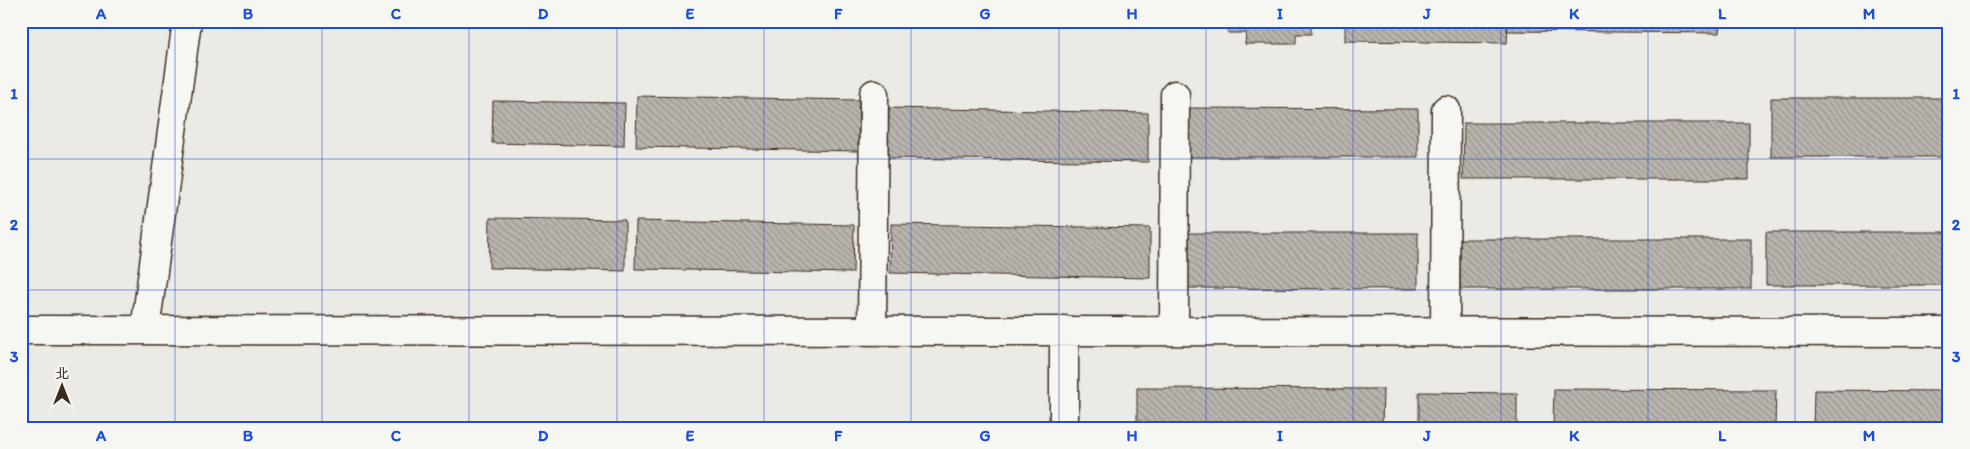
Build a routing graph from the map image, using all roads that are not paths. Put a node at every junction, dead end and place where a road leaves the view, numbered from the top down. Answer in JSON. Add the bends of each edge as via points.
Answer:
{"nodes":[{"id":1,"x":187,"y":21,"type":"edge"},
{"id":2,"x":874,"y":94,"type":"dead end"},
{"id":3,"x":1175,"y":95,"type":"dead end"},
{"id":4,"x":1446,"y":110,"type":"dead end"},
{"id":5,"x":21,"y":330,"type":"edge"},
{"id":6,"x":145,"y":330,"type":"junction"},
{"id":7,"x":872,"y":330,"type":"junction"},
{"id":8,"x":1064,"y":330,"type":"junction"},
{"id":9,"x":1174,"y":330,"type":"junction"},
{"id":10,"x":1446,"y":331,"type":"junction"},
{"id":11,"x":1949,"y":332,"type":"edge"},
{"id":12,"x":1064,"y":428,"type":"edge"}],
"edges":[{"from":1,"to":6,"type":"street"},
{"from":2,"to":7,"type":"street"},
{"from":3,"to":9,"type":"street"},
{"from":4,"to":10,"type":"street"},
{"from":5,"to":6,"type":"street"},
{"from":6,"to":7,"type":"street"},
{"from":7,"to":8,"type":"street"},
{"from":8,"to":9,"type":"street"},
{"from":8,"to":12,"type":"street"},
{"from":9,"to":10,"type":"street"},
{"from":10,"to":11,"type":"street"}]}
